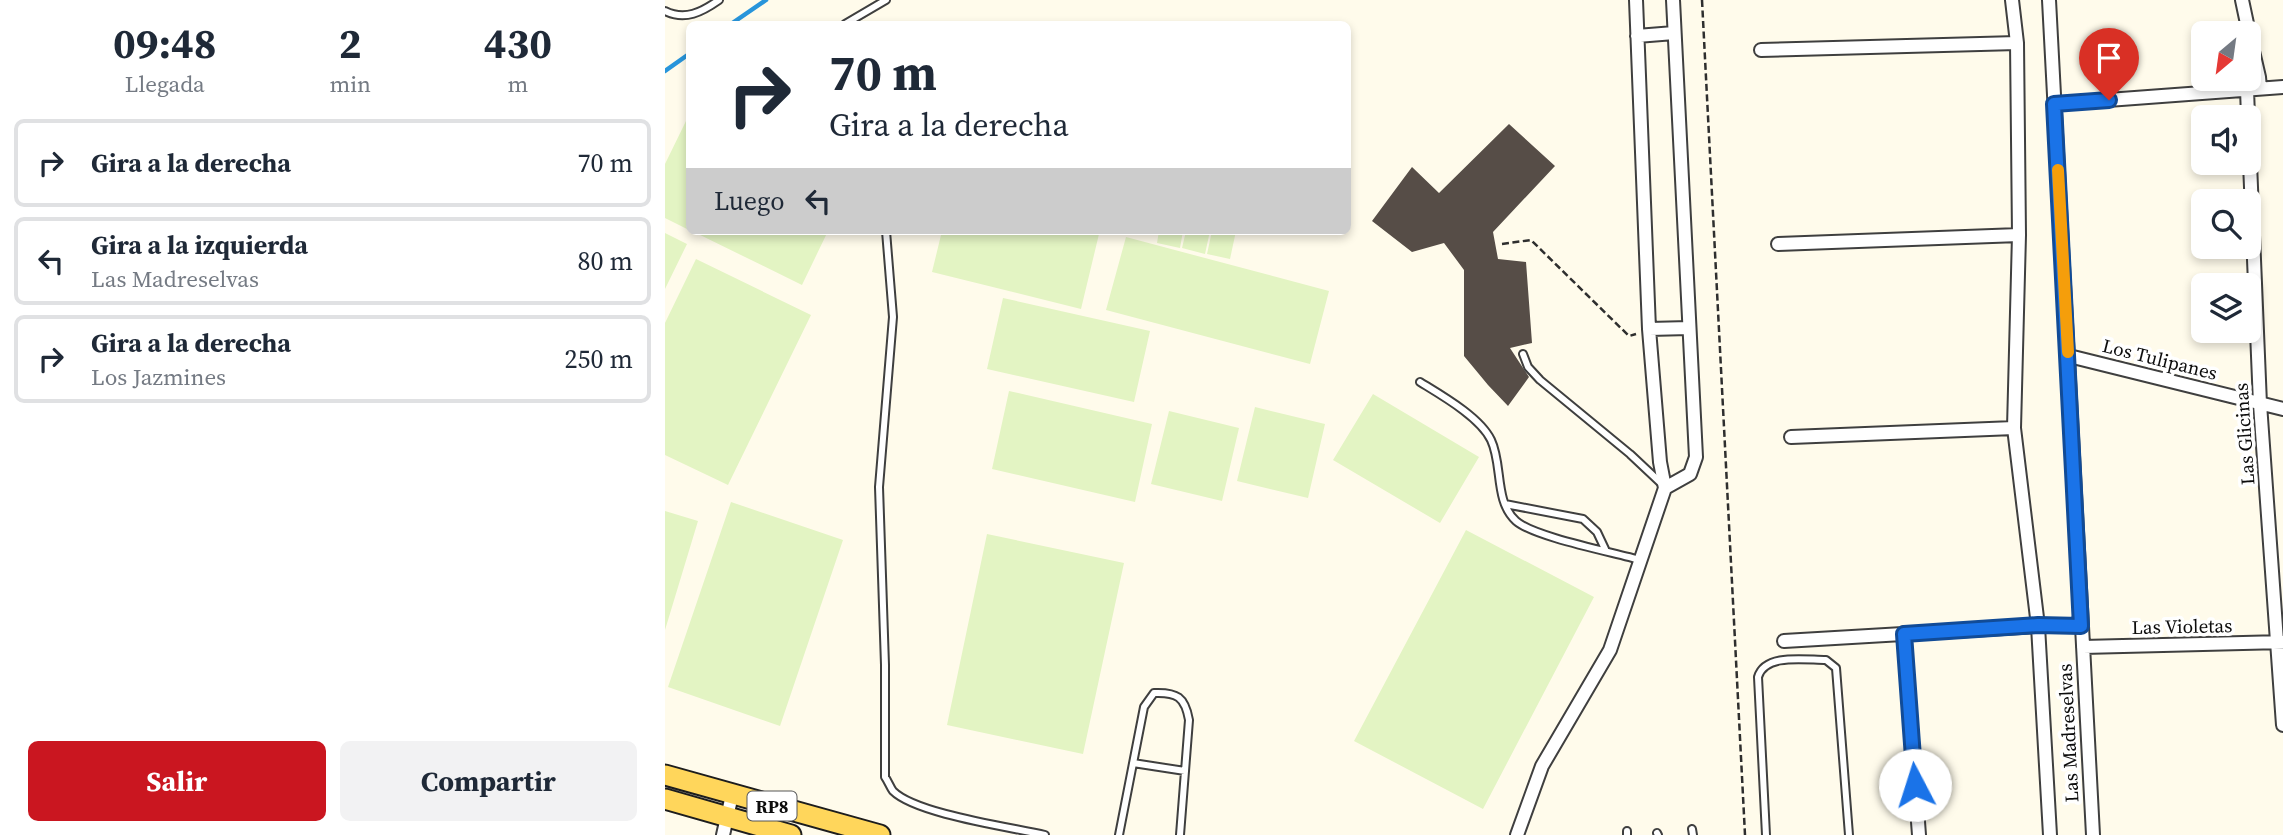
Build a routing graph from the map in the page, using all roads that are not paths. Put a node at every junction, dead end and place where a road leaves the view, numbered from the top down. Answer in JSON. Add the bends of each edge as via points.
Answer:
{"nodes":[{"id":1,"x":719,"y":0,"type":"edge"},
{"id":2,"x":886,"y":0,"type":"edge"},
{"id":3,"x":1636,"y":0,"type":"edge"},
{"id":4,"x":1672,"y":0,"type":"edge"},
{"id":5,"x":2012,"y":0,"type":"edge"},
{"id":6,"x":2049,"y":0,"type":"edge"},
{"id":7,"x":2242,"y":0,"type":"edge"},
{"id":8,"x":665,"y":11,"type":"edge"},
{"id":9,"x":850,"y":21,"type":"edge"},
{"id":10,"x":2246,"y":21,"type":"edge"},
{"id":11,"x":1674,"y":33,"type":"junction"},
{"id":12,"x":1637,"y":36,"type":"junction"},
{"id":13,"x":2017,"y":43,"type":"junction"},
{"id":14,"x":1761,"y":50,"type":"dead end"},
{"id":15,"x":2283,"y":87,"type":"edge"},
{"id":16,"x":2261,"y":88,"type":"edge"},
{"id":17,"x":2226,"y":91,"type":"edge"},
{"id":18,"x":2054,"y":104,"type":"junction"},
{"id":19,"x":2250,"y":175,"type":"edge"},
{"id":20,"x":886,"y":235,"type":"edge"},
{"id":21,"x":2019,"y":235,"type":"junction"},
{"id":22,"x":1778,"y":244,"type":"dead end"},
{"id":23,"x":1689,"y":328,"type":"junction"},
{"id":24,"x":1649,"y":329,"type":"junction"},
{"id":25,"x":1523,"y":354,"type":"dead end"},
{"id":26,"x":2069,"y":356,"type":"junction"},
{"id":27,"x":1420,"y":382,"type":"dead end"},
{"id":28,"x":2260,"y":404,"type":"junction"},
{"id":29,"x":2283,"y":408,"type":"edge"},
{"id":30,"x":2014,"y":428,"type":"junction"},
{"id":31,"x":1791,"y":437,"type":"dead end"},
{"id":32,"x":1665,"y":488,"type":"junction"},
{"id":33,"x":1505,"y":504,"type":"junction"},
{"id":34,"x":1605,"y":549,"type":"junction"},
{"id":35,"x":1640,"y":560,"type":"junction"},
{"id":36,"x":2038,"y":625,"type":"junction"},
{"id":37,"x":2081,"y":626,"type":"junction"},
{"id":38,"x":1904,"y":634,"type":"junction"},
{"id":39,"x":1784,"y":641,"type":"dead end"},
{"id":40,"x":2281,"y":643,"type":"edge"},
{"id":41,"x":2083,"y":647,"type":"junction"},
{"id":42,"x":2283,"y":725,"type":"edge"},
{"id":43,"x":1133,"y":763,"type":"junction"},
{"id":44,"x":1185,"y":771,"type":"junction"},
{"id":45,"x":665,"y":775,"type":"edge"},
{"id":46,"x":732,"y":795,"type":"junction"},
{"id":47,"x":665,"y":799,"type":"edge"},
{"id":48,"x":725,"y":826,"type":"edge"},
{"id":49,"x":791,"y":835,"type":"edge"},
{"id":50,"x":880,"y":835,"type":"edge"},
{"id":51,"x":1045,"y":835,"type":"edge"},
{"id":52,"x":1119,"y":835,"type":"edge"},
{"id":53,"x":1180,"y":835,"type":"edge"},
{"id":54,"x":1517,"y":835,"type":"edge"},
{"id":55,"x":1766,"y":835,"type":"edge"},
{"id":56,"x":1849,"y":835,"type":"edge"},
{"id":57,"x":1919,"y":835,"type":"edge"},
{"id":58,"x":2050,"y":835,"type":"edge"},
{"id":59,"x":2093,"y":835,"type":"edge"}],
"edges":[{"from":1,"to":8,"type":"lane","via":[[687,17]]},
{"from":2,"to":9,"type":"lane"},
{"from":3,"to":12,"type":"street"},
{"from":4,"to":11,"type":"street"},
{"from":5,"to":13,"type":"street"},
{"from":6,"to":18,"type":"street","name":"Las Madreselvas"},
{"from":7,"to":10,"type":"street"},
{"from":11,"to":12,"type":"street"},
{"from":11,"to":23,"type":"street"},
{"from":12,"to":24,"type":"street"},
{"from":13,"to":14,"type":"street"},
{"from":13,"to":21,"type":"street"},
{"from":15,"to":16,"type":"street"},
{"from":17,"to":18,"type":"street"},
{"from":18,"to":26,"type":"street","name":"Las Madreselvas"},
{"from":19,"to":28,"type":"street","name":"Las Glicinas"},
{"from":20,"to":51,"type":"lane","via":[[893,317],[879,487],[885,777],[892,790],[911,803]]},
{"from":21,"to":22,"type":"street"},
{"from":21,"to":30,"type":"street"},
{"from":23,"to":24,"type":"street"},
{"from":23,"to":32,"type":"street","via":[[1696,457],[1690,474]]},
{"from":24,"to":32,"type":"street"},
{"from":25,"to":32,"type":"lane","via":[[1540,380]]},
{"from":26,"to":28,"type":"street","name":"Los Tulipanes"},
{"from":26,"to":37,"type":"street","name":"Las Madreselvas"},
{"from":27,"to":33,"type":"lane","via":[[1485,430],[1496,453]]},
{"from":28,"to":29,"type":"street","name":"Los Tulipanes"},
{"from":28,"to":40,"type":"street","name":"Las Glicinas"},
{"from":30,"to":31,"type":"street"},
{"from":30,"to":36,"type":"street"},
{"from":32,"to":35,"type":"street"},
{"from":33,"to":34,"type":"lane","via":[[1523,526]]},
{"from":33,"to":34,"type":"lane","via":[[1583,519],[1597,532]]},
{"from":34,"to":35,"type":"lane"},
{"from":35,"to":54,"type":"street","via":[[1605,660],[1542,766]]},
{"from":36,"to":37,"type":"lane"},
{"from":36,"to":38,"type":"street"},
{"from":36,"to":58,"type":"street"},
{"from":37,"to":41,"type":"street","name":"Las Madreselvas"},
{"from":38,"to":39,"type":"street"},
{"from":38,"to":57,"type":"street"},
{"from":40,"to":41,"type":"street","name":"Las Violetas"},
{"from":40,"to":42,"type":"street","name":"Las Glicinas"},
{"from":41,"to":59,"type":"street","name":"Las Madreselvas"},
{"from":43,"to":44,"type":"lane"},
{"from":43,"to":44,"type":"lane","via":[[1148,700],[1154,693],[1168,692],[1179,696],[1187,707]]},
{"from":43,"to":52,"type":"lane"},
{"from":44,"to":53,"type":"lane"},
{"from":45,"to":46,"type":"main road","number":"RP8"},
{"from":46,"to":48,"type":"street"},
{"from":46,"to":50,"type":"main road","number":"RP8"},
{"from":47,"to":48,"type":"main road","number":"RP8"},
{"from":48,"to":49,"type":"main road","number":"RP8"},
{"from":55,"to":56,"type":"lane","via":[[1758,677],[1771,662],[1826,660],[1836,667]]}]}
